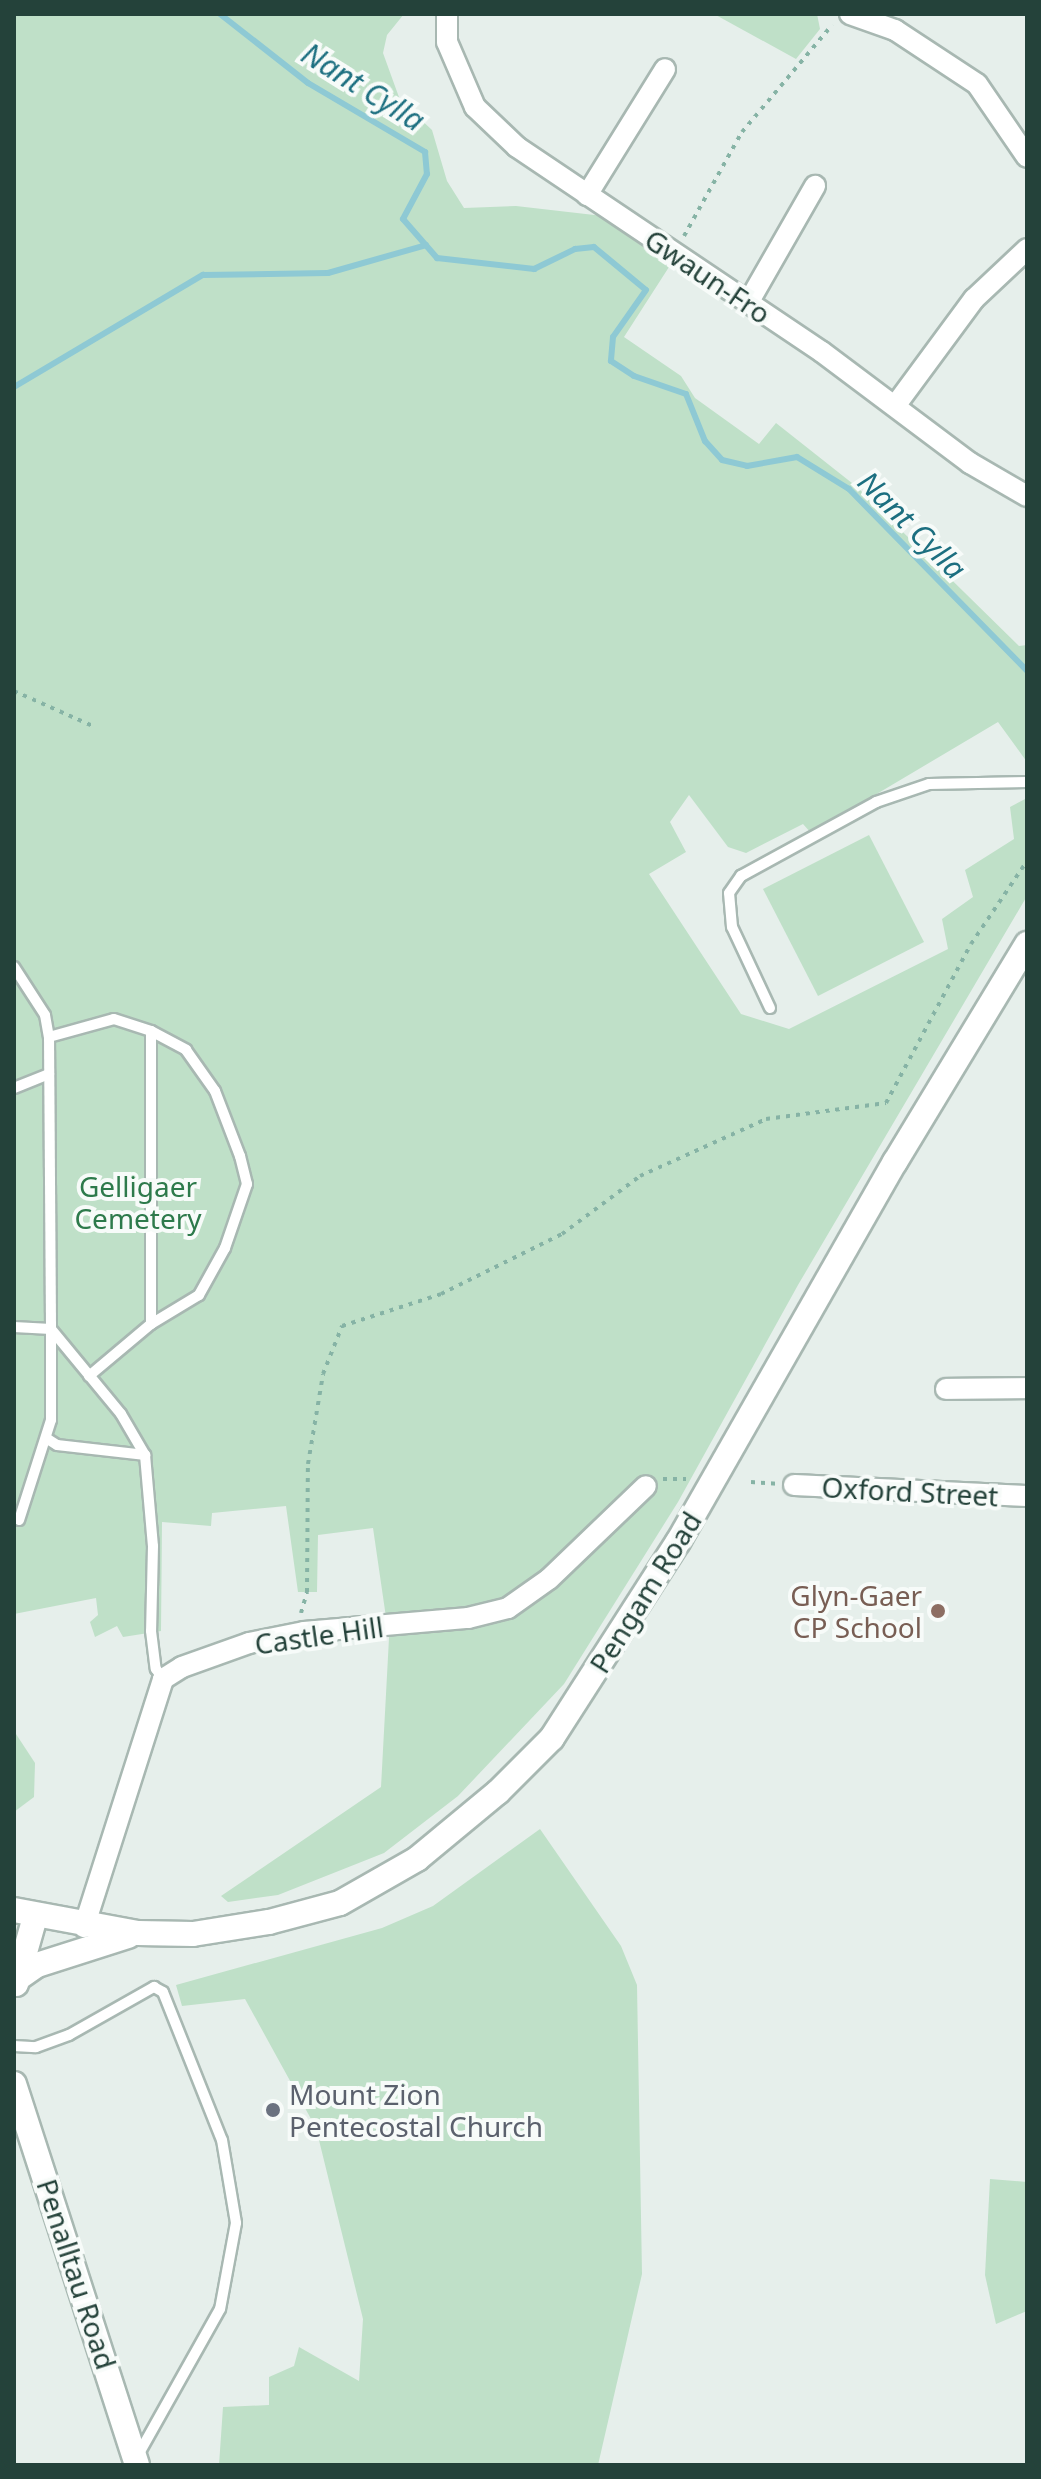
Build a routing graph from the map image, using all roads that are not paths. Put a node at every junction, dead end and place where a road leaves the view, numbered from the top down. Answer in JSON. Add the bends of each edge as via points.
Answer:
{"nodes":[{"id":1,"x":447,"y":14,"type":"edge"},
{"id":2,"x":842,"y":18,"type":"edge"},
{"id":3,"x":665,"y":69,"type":"dead end"},
{"id":4,"x":1027,"y":157,"type":"edge"},
{"id":5,"x":815,"y":186,"type":"dead end"},
{"id":6,"x":587,"y":195,"type":"junction"},
{"id":7,"x":1027,"y":249,"type":"edge"},
{"id":8,"x":748,"y":303,"type":"junction"},
{"id":9,"x":895,"y":406,"type":"junction"},
{"id":10,"x":1027,"y":496,"type":"edge"},
{"id":11,"x":1027,"y":782,"type":"edge"},
{"id":12,"x":1027,"y":944,"type":"edge"},
{"id":13,"x":14,"y":967,"type":"edge"},
{"id":14,"x":770,"y":1008,"type":"dead end"},
{"id":15,"x":151,"y":1031,"type":"junction"},
{"id":16,"x":49,"y":1037,"type":"junction"},
{"id":17,"x":49,"y":1074,"type":"junction"},
{"id":18,"x":14,"y":1088,"type":"edge"},
{"id":19,"x":151,"y":1324,"type":"junction"},
{"id":20,"x":14,"y":1327,"type":"edge"},
{"id":21,"x":51,"y":1329,"type":"junction"},
{"id":22,"x":89,"y":1376,"type":"junction"},
{"id":23,"x":1027,"y":1388,"type":"edge"},
{"id":24,"x":946,"y":1389,"type":"dead end"},
{"id":25,"x":46,"y":1438,"type":"junction"},
{"id":26,"x":145,"y":1455,"type":"junction"},
{"id":27,"x":794,"y":1485,"type":"dead end"},
{"id":28,"x":646,"y":1486,"type":"dead end"},
{"id":29,"x":1027,"y":1496,"type":"edge"},
{"id":30,"x":19,"y":1520,"type":"dead end"},
{"id":31,"x":163,"y":1679,"type":"junction"},
{"id":32,"x":24,"y":1914,"type":"edge"},
{"id":33,"x":84,"y":1927,"type":"junction"},
{"id":34,"x":138,"y":1933,"type":"junction"},
{"id":35,"x":16,"y":1985,"type":"edge"},
{"id":36,"x":14,"y":2046,"type":"edge"},
{"id":37,"x":14,"y":2084,"type":"edge"},
{"id":38,"x":137,"y":2462,"type":"edge"}],
"edges":[{"from":1,"to":6,"type":"street","name":"Gwaun-Fro","via":[[447,42],[475,107],[517,147]]},
{"from":2,"to":4,"type":"street","via":[[895,30],[977,84]]},
{"from":3,"to":6,"type":"street"},
{"from":5,"to":8,"type":"street"},
{"from":6,"to":8,"type":"street","name":"Gwaun-Fro"},
{"from":7,"to":9,"type":"street","via":[[974,299]]},
{"from":8,"to":9,"type":"street","name":"Gwaun-Fro"},
{"from":9,"to":10,"type":"street","name":"Gwaun-Fro","via":[[970,463]]},
{"from":11,"to":14,"type":"lane","via":[[929,784],[876,802],[741,876],[729,893],[732,927]]},
{"from":12,"to":34,"type":"main road","name":"Pengam Road","via":[[895,1162],[678,1542],[552,1738],[417,1859],[340,1903],[193,1934]]},
{"from":13,"to":16,"type":"lane","via":[[45,1015]]},
{"from":15,"to":16,"type":"lane","via":[[114,1019]]},
{"from":15,"to":19,"type":"lane"},
{"from":15,"to":19,"type":"lane","via":[[186,1050],[215,1091],[247,1184],[225,1248],[199,1295]]},
{"from":16,"to":17,"type":"lane"},
{"from":17,"to":18,"type":"lane"},
{"from":17,"to":21,"type":"lane"},
{"from":19,"to":22,"type":"lane"},
{"from":20,"to":21,"type":"lane"},
{"from":21,"to":22,"type":"lane"},
{"from":21,"to":25,"type":"lane","via":[[51,1420]]},
{"from":22,"to":26,"type":"lane"},
{"from":23,"to":24,"type":"street"},
{"from":25,"to":26,"type":"lane","via":[[57,1445]]},
{"from":25,"to":30,"type":"lane"},
{"from":26,"to":31,"type":"lane","via":[[153,1546],[151,1631],[156,1669]]},
{"from":27,"to":29,"type":"street","name":"Oxford Street"},
{"from":28,"to":31,"type":"street","name":"Castle Hill","via":[[549,1579],[508,1608],[468,1618],[304,1632],[249,1643]]},
{"from":31,"to":33,"type":"street"},
{"from":32,"to":33,"type":"main road","name":"Pengam Road"},
{"from":32,"to":35,"type":"main road"},
{"from":33,"to":34,"type":"main road","name":"Pengam Road"},
{"from":34,"to":35,"type":"main road","via":[[37,1965]]},
{"from":36,"to":38,"type":"lane","via":[[36,2047],[69,2035],[154,1987],[163,1992],[222,2140],[236,2223],[220,2309]]},
{"from":37,"to":38,"type":"main road","name":"Penalltau Road"}]}
